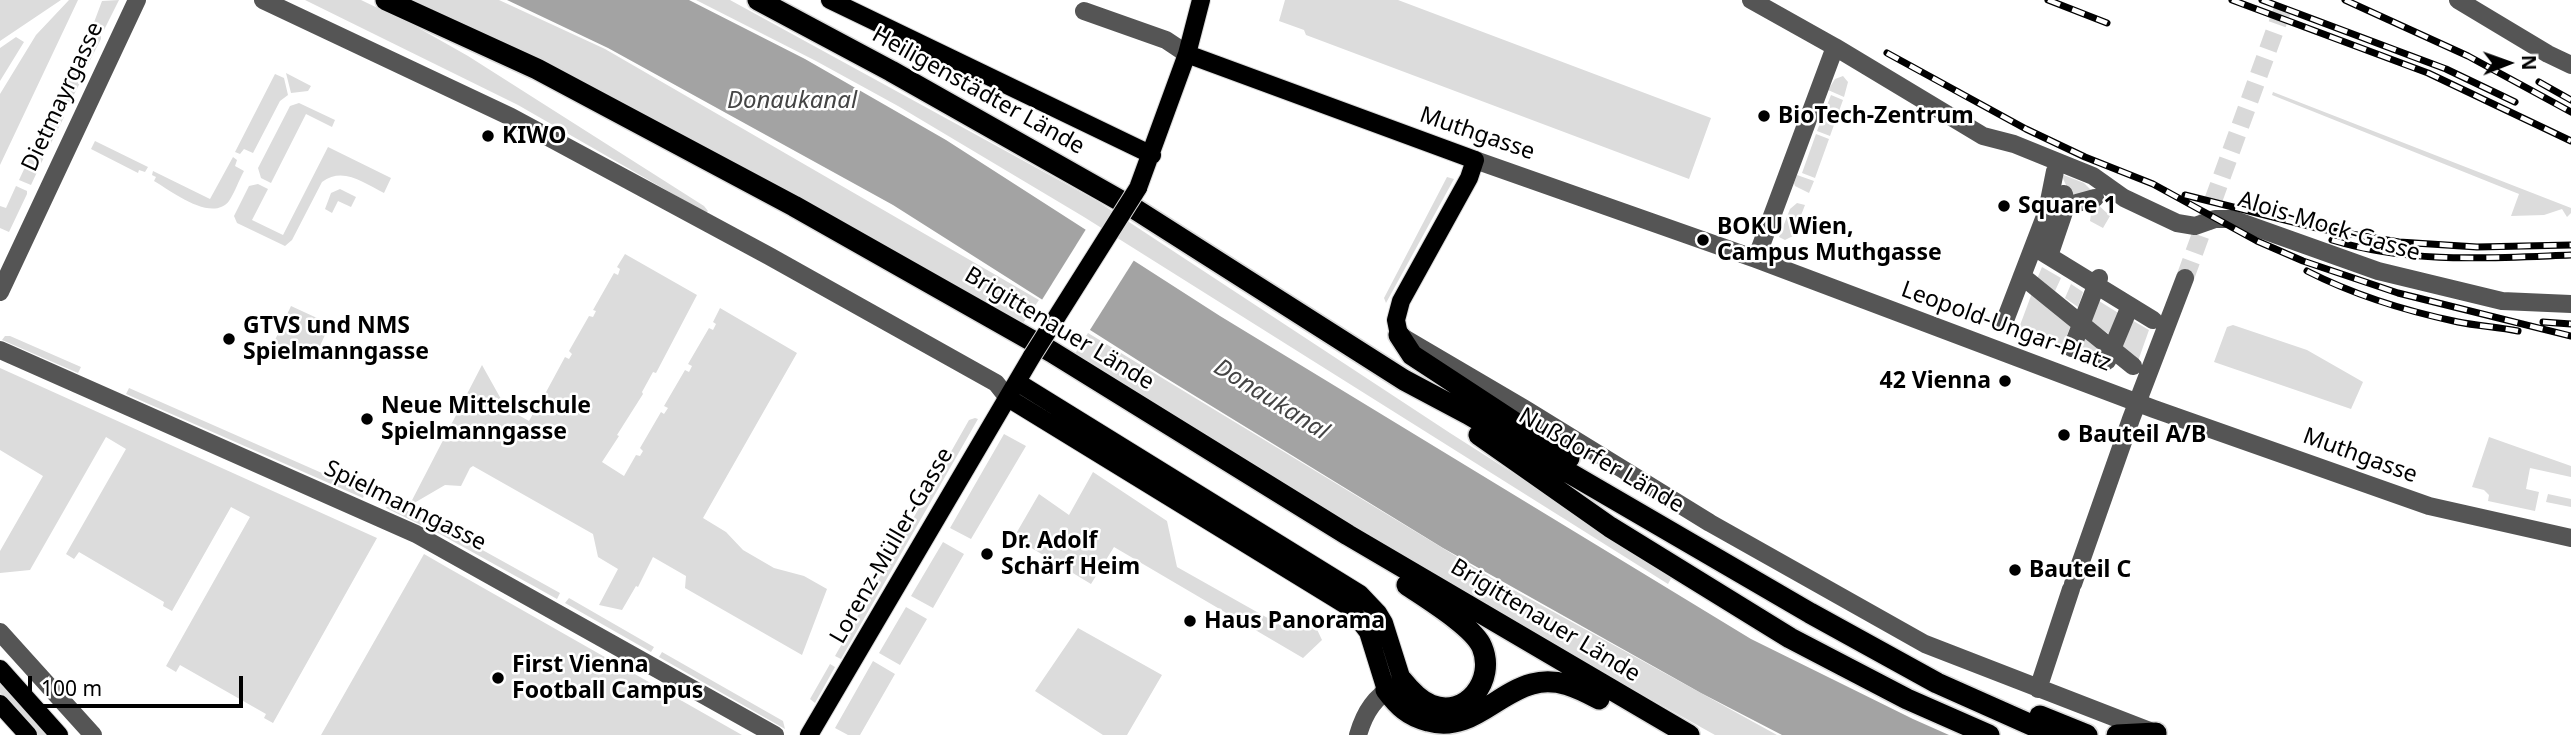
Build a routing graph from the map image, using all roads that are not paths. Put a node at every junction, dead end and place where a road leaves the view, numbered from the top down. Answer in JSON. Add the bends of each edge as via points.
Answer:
{"nodes":[{"id":1,"x":136,"y":0,"type":"edge"},
{"id":2,"x":263,"y":0,"type":"edge"},
{"id":3,"x":386,"y":0,"type":"edge"},
{"id":4,"x":758,"y":0,"type":"edge"},
{"id":5,"x":831,"y":0,"type":"edge"},
{"id":6,"x":1201,"y":0,"type":"edge"},
{"id":7,"x":1751,"y":0,"type":"edge"},
{"id":8,"x":2458,"y":0,"type":"edge"},
{"id":9,"x":1084,"y":10,"type":"dead end"},
{"id":10,"x":1835,"y":47,"type":"junction"},
{"id":11,"x":1187,"y":54,"type":"junction"},
{"id":12,"x":2571,"y":65,"type":"edge"},
{"id":13,"x":1152,"y":155,"type":"junction"},
{"id":14,"x":1475,"y":160,"type":"junction"},
{"id":15,"x":2057,"y":183,"type":"junction"},
{"id":16,"x":1138,"y":193,"type":"junction"},
{"id":17,"x":2095,"y":198,"type":"dead end"},
{"id":18,"x":2041,"y":251,"type":"junction"},
{"id":19,"x":1756,"y":259,"type":"junction"},
{"id":20,"x":2022,"y":276,"type":"junction"},
{"id":21,"x":2185,"y":278,"type":"tunnel mouth"},
{"id":22,"x":2097,"y":281,"type":"junction"},
{"id":23,"x":0,"y":292,"type":"edge"},
{"id":24,"x":1857,"y":297,"type":"joint"},
{"id":25,"x":2571,"y":304,"type":"edge"},
{"id":26,"x":2130,"y":306,"type":"junction"},
{"id":27,"x":2153,"y":320,"type":"dead end"},
{"id":28,"x":2004,"y":323,"type":"dead end"},
{"id":29,"x":2081,"y":323,"type":"junction"},
{"id":30,"x":1399,"y":335,"type":"junction"},
{"id":31,"x":2071,"y":348,"type":"dead end"},
{"id":32,"x":0,"y":349,"type":"edge"},
{"id":33,"x":2110,"y":355,"type":"junction"},
{"id":34,"x":2133,"y":366,"type":"dead end"},
{"id":35,"x":1404,"y":380,"type":"junction"},
{"id":36,"x":1017,"y":382,"type":"junction"},
{"id":37,"x":996,"y":383,"type":"junction"},
{"id":38,"x":1008,"y":398,"type":"junction"},
{"id":39,"x":2137,"y":402,"type":"junction"},
{"id":40,"x":1348,"y":535,"type":"junction"},
{"id":41,"x":2571,"y":538,"type":"edge"},
{"id":42,"x":1688,"y":541,"type":"junction"},
{"id":43,"x":0,"y":632,"type":"edge"},
{"id":44,"x":1868,"y":644,"type":"junction"},
{"id":45,"x":0,"y":669,"type":"edge"},
{"id":46,"x":1394,"y":685,"type":"junction"},
{"id":47,"x":2038,"y":689,"type":"junction"},
{"id":48,"x":0,"y":704,"type":"edge"},
{"id":49,"x":1657,"y":718,"type":"junction"},
{"id":50,"x":2157,"y":734,"type":"edge"},
{"id":51,"x":28,"y":735,"type":"edge"},
{"id":52,"x":59,"y":735,"type":"edge"},
{"id":53,"x":93,"y":735,"type":"edge"},
{"id":54,"x":775,"y":735,"type":"edge"},
{"id":55,"x":809,"y":735,"type":"edge"},
{"id":56,"x":1358,"y":735,"type":"edge"},
{"id":57,"x":1689,"y":735,"type":"edge"},
{"id":58,"x":1989,"y":735,"type":"edge"},
{"id":59,"x":2053,"y":735,"type":"edge"},
{"id":60,"x":2087,"y":735,"type":"edge"},
{"id":61,"x":2117,"y":735,"type":"edge"}],
"edges":[{"from":1,"to":23,"type":"street","name":"Dietmayrgasse"},
{"from":2,"to":37,"type":"street","via":[[511,117]]},
{"from":3,"to":40,"type":"highway","name":"Brigittenauer Lände","via":[[537,69],[794,206],[1052,352]]},
{"from":4,"to":16,"type":"highway","name":"Heiligenstädter Lände"},
{"from":5,"to":13,"type":"main road","name":"Heiligenstädter Lände"},
{"from":6,"to":11,"type":"main road","name":"Lorenz-Müller-Gasse"},
{"from":7,"to":10,"type":"street","name":"Alois-Mock-Gasse"},
{"from":8,"to":12,"type":"street"},
{"from":9,"to":11,"type":"street","name":"Muthgasse","via":[[1166,40]]},
{"from":10,"to":19,"type":"street"},
{"from":10,"to":25,"type":"street","name":"Alois-Mock-Gasse","via":[[1983,136],[2092,176],[2124,198],[2177,223],[2195,226],[2232,219],[2378,271],[2502,301]]},
{"from":11,"to":13,"type":"main road","name":"Lorenz-Müller-Gasse"},
{"from":11,"to":14,"type":"main road","name":"Muthgasse"},
{"from":13,"to":16,"type":"main road","name":"Lorenz-Müller-Gasse"},
{"from":14,"to":19,"type":"street","name":"Muthgasse"},
{"from":14,"to":30,"type":"main road","via":[[1401,301],[1396,320]]},
{"from":15,"to":17,"type":"street"},
{"from":15,"to":18,"type":"street","name":"Leopold-Ungar-Platz"},
{"from":15,"to":18,"type":"street","name":"Leopold-Ungar-Platz"},
{"from":16,"to":35,"type":"highway","name":"Nußdorfer Lände"},
{"from":16,"to":36,"type":"main road","name":"Lorenz-Müller-Gasse","bridge":true},
{"from":18,"to":20,"type":"street","name":"Leopold-Ungar-Platz"},
{"from":18,"to":22,"type":"street"},
{"from":19,"to":24,"type":"street","name":"Muthgasse"},
{"from":20,"to":28,"type":"street","name":"Leopold-Ungar-Platz"},
{"from":20,"to":29,"type":"street","name":"Leopold-Ungar-Platz"},
{"from":21,"to":39,"type":"street"},
{"from":22,"to":26,"type":"street"},
{"from":22,"to":29,"type":"street","name":"Leopold-Ungar-Platz"},
{"from":24,"to":39,"type":"street","name":"Leopold-Ungar-Platz"},
{"from":26,"to":27,"type":"street"},
{"from":26,"to":33,"type":"street","name":"Leopold-Ungar-Platz"},
{"from":29,"to":31,"type":"street","name":"Leopold-Ungar-Platz"},
{"from":29,"to":33,"type":"street","name":"Leopold-Ungar-Platz"},
{"from":30,"to":42,"type":"highway","via":[[1412,355],[1637,501]]},
{"from":30,"to":47,"type":"street","name":"Nußdorfer Lände","via":[[1710,523],[1925,644]]},
{"from":32,"to":54,"type":"street","name":"Spielmanngasse","via":[[416,534]]},
{"from":33,"to":34,"type":"street","name":"Leopold-Ungar-Platz"},
{"from":35,"to":42,"type":"highway","name":"Nußdorfer Lände"},
{"from":35,"to":58,"type":"highway","via":[[1609,527],[1790,638],[1907,699]]},
{"from":36,"to":37,"type":"street"},
{"from":36,"to":38,"type":"main road","name":"Lorenz-Müller-Gasse"},
{"from":36,"to":46,"type":"main road","via":[[1360,594],[1384,623]]},
{"from":37,"to":38,"type":"street"},
{"from":38,"to":46,"type":"main road","via":[[1349,607],[1368,632]]},
{"from":38,"to":55,"type":"main road","name":"Lorenz-Müller-Gasse"},
{"from":39,"to":41,"type":"street","name":"Muthgasse","via":[[2429,506]]},
{"from":39,"to":47,"type":"street"},
{"from":40,"to":46,"type":"highway","via":[[1360,554],[1437,605],[1482,645],[1484,681],[1463,704],[1429,704]]},
{"from":40,"to":49,"type":"highway","name":"Brigittenauer Lände"},
{"from":42,"to":44,"type":"highway","name":"Nußdorfer Lände"},
{"from":43,"to":53,"type":"street"},
{"from":44,"to":59,"type":"highway","name":"Nußdorfer Lände","via":[[1937,682]]},
{"from":44,"to":60,"type":"highway"},
{"from":45,"to":52,"type":"main road"},
{"from":46,"to":49,"type":"highway","via":[[1399,707],[1415,718],[1446,724],[1472,718],[1532,684],[1552,681],[1574,685],[1622,712]]},
{"from":46,"to":56,"type":"street","via":[[1374,699]]},
{"from":47,"to":50,"type":"street","name":"Nußdorfer Lände"},
{"from":48,"to":51,"type":"main road"},
{"from":49,"to":57,"type":"highway","name":"Brigittenauer Lände"},
{"from":50,"to":61,"type":"highway"}]}
